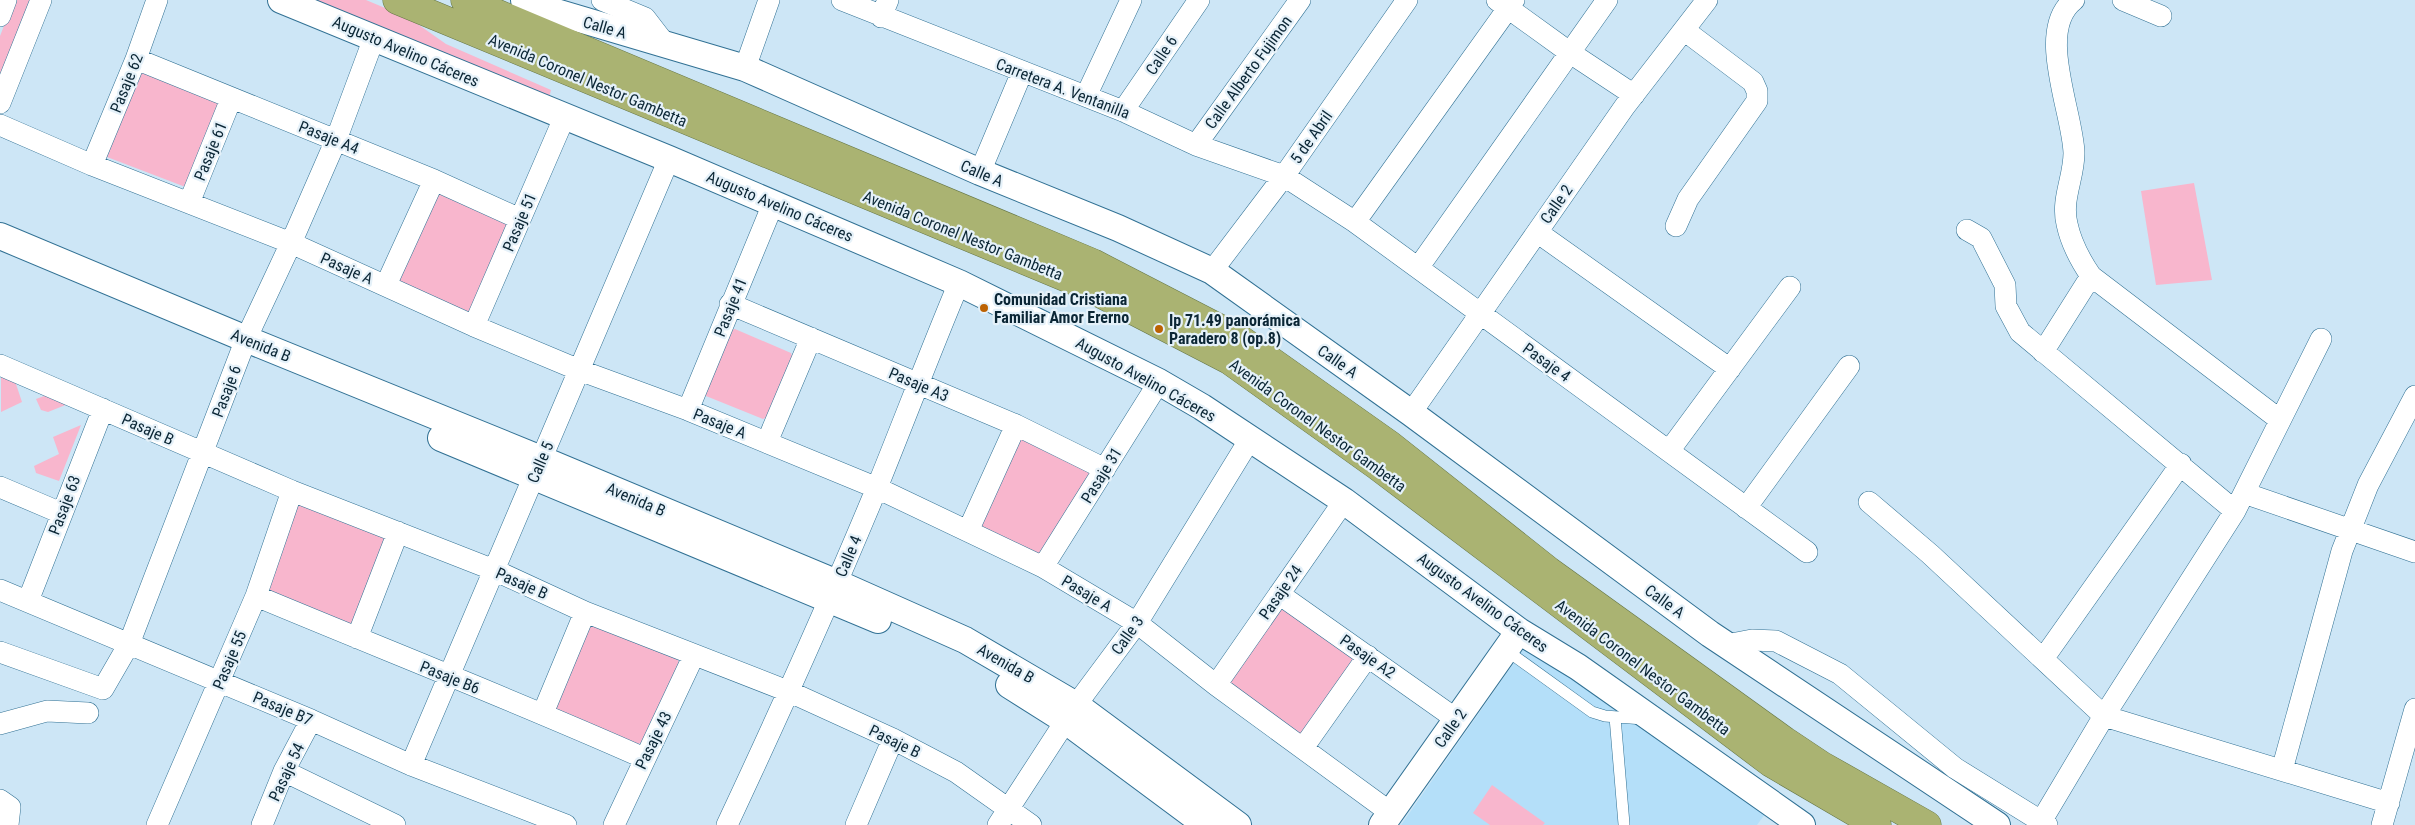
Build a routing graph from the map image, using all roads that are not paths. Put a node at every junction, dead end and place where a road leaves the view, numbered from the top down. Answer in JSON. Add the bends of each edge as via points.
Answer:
{"nodes":[{"id":1,"x":6,"y":0,"type":"edge"},
{"id":2,"x":41,"y":0,"type":"edge"},
{"id":3,"x":158,"y":0,"type":"edge"},
{"id":4,"x":281,"y":0,"type":"edge"},
{"id":5,"x":397,"y":0,"type":"edge"},
{"id":6,"x":465,"y":0,"type":"edge"},
{"id":7,"x":524,"y":0,"type":"edge"},
{"id":8,"x":602,"y":0,"type":"edge"},
{"id":9,"x":769,"y":0,"type":"edge"},
{"id":10,"x":842,"y":0,"type":"edge"},
{"id":11,"x":1131,"y":0,"type":"edge"},
{"id":12,"x":1199,"y":0,"type":"edge"},
{"id":13,"x":1300,"y":0,"type":"edge"},
{"id":14,"x":1407,"y":0,"type":"edge"},
{"id":15,"x":1607,"y":0,"type":"edge"},
{"id":16,"x":1707,"y":0,"type":"edge"},
{"id":17,"x":2074,"y":0,"type":"edge"},
{"id":18,"x":2124,"y":0,"type":"edge"},
{"id":19,"x":1506,"y":3,"type":"edge"},
{"id":20,"x":884,"y":8,"type":"edge"},
{"id":21,"x":0,"y":16,"type":"edge"},
{"id":22,"x":2161,"y":16,"type":"dead end"},
{"id":23,"x":1684,"y":30,"type":"junction"},
{"id":24,"x":374,"y":38,"type":"junction"},
{"id":25,"x":664,"y":44,"type":"junction"},
{"id":26,"x":1569,"y":52,"type":"junction"},
{"id":27,"x":136,"y":58,"type":"junction"},
{"id":28,"x":745,"y":68,"type":"junction"},
{"id":29,"x":1022,"y":72,"type":"junction"},
{"id":30,"x":1086,"y":96,"type":"junction"},
{"id":31,"x":1634,"y":96,"type":"junction"},
{"id":32,"x":231,"y":99,"type":"junction"},
{"id":33,"x":0,"y":103,"type":"edge"},
{"id":34,"x":1123,"y":111,"type":"junction"},
{"id":35,"x":564,"y":118,"type":"junction"},
{"id":36,"x":0,"y":125,"type":"edge"},
{"id":37,"x":336,"y":140,"type":"junction"},
{"id":38,"x":1196,"y":145,"type":"junction"},
{"id":39,"x":668,"y":159,"type":"junction"},
{"id":40,"x":92,"y":164,"type":"junction"},
{"id":41,"x":980,"y":172,"type":"junction"},
{"id":42,"x":1284,"y":176,"type":"junction"},
{"id":43,"x":434,"y":180,"type":"junction"},
{"id":44,"x":189,"y":203,"type":"junction"},
{"id":45,"x":773,"y":204,"type":"junction"},
{"id":46,"x":520,"y":219,"type":"junction"},
{"id":47,"x":1355,"y":222,"type":"junction"},
{"id":48,"x":1676,"y":226,"type":"dead end"},
{"id":49,"x":1967,"y":230,"type":"dead end"},
{"id":50,"x":1537,"y":232,"type":"junction"},
{"id":51,"x":0,"y":236,"type":"edge"},
{"id":52,"x":291,"y":243,"type":"junction"},
{"id":53,"x":0,"y":253,"type":"edge"},
{"id":54,"x":1418,"y":268,"type":"junction"},
{"id":55,"x":1212,"y":271,"type":"junction"},
{"id":56,"x":2091,"y":276,"type":"junction"},
{"id":57,"x":959,"y":283,"type":"junction"},
{"id":58,"x":386,"y":285,"type":"junction"},
{"id":59,"x":1790,"y":286,"type":"dead end"},
{"id":60,"x":730,"y":304,"type":"junction"},
{"id":61,"x":1480,"y":313,"type":"junction"},
{"id":62,"x":474,"y":326,"type":"junction"},
{"id":63,"x":811,"y":338,"type":"junction"},
{"id":64,"x":2321,"y":339,"type":"dead end"},
{"id":65,"x":243,"y":346,"type":"junction"},
{"id":66,"x":2043,"y":352,"type":"junction"},
{"id":67,"x":0,"y":365,"type":"edge"},
{"id":68,"x":1849,"y":366,"type":"dead end"},
{"id":69,"x":1730,"y":369,"type":"junction"},
{"id":70,"x":579,"y":370,"type":"junction"},
{"id":71,"x":1158,"y":382,"type":"junction"},
{"id":72,"x":917,"y":383,"type":"junction"},
{"id":73,"x":2415,"y":396,"type":"edge"},
{"id":74,"x":103,"y":409,"type":"junction"},
{"id":75,"x":688,"y":410,"type":"junction"},
{"id":76,"x":1411,"y":412,"type":"junction"},
{"id":77,"x":2280,"y":420,"type":"junction"},
{"id":78,"x":1016,"y":425,"type":"junction"},
{"id":79,"x":1250,"y":439,"type":"junction"},
{"id":80,"x":767,"y":442,"type":"junction"},
{"id":81,"x":202,"y":452,"type":"junction"},
{"id":82,"x":1669,"y":452,"type":"junction"},
{"id":83,"x":2181,"y":464,"type":"junction"},
{"id":84,"x":538,"y":468,"type":"junction"},
{"id":85,"x":1105,"y":469,"type":"junction"},
{"id":86,"x":0,"y":487,"type":"edge"},
{"id":87,"x":877,"y":488,"type":"junction"},
{"id":88,"x":292,"y":491,"type":"junction"},
{"id":89,"x":1344,"y":500,"type":"junction"},
{"id":90,"x":1869,"y":502,"type":"dead end"},
{"id":91,"x":2240,"y":502,"type":"junction"},
{"id":92,"x":1746,"y":508,"type":"junction"},
{"id":93,"x":61,"y":513,"type":"junction"},
{"id":94,"x":2350,"y":529,"type":"junction"},
{"id":95,"x":968,"y":531,"type":"junction"},
{"id":96,"x":398,"y":532,"type":"junction"},
{"id":97,"x":1807,"y":552,"type":"dead end"},
{"id":98,"x":2415,"y":552,"type":"edge"},
{"id":99,"x":1043,"y":567,"type":"junction"},
{"id":100,"x":494,"y":570,"type":"junction"},
{"id":101,"x":0,"y":590,"type":"edge"},
{"id":102,"x":833,"y":591,"type":"junction"},
{"id":103,"x":1279,"y":594,"type":"junction"},
{"id":104,"x":256,"y":596,"type":"junction"},
{"id":105,"x":28,"y":601,"type":"junction"},
{"id":106,"x":585,"y":612,"type":"junction"},
{"id":107,"x":1137,"y":623,"type":"junction"},
{"id":108,"x":357,"y":638,"type":"junction"},
{"id":109,"x":1512,"y":641,"type":"junction"},
{"id":110,"x":129,"y":644,"type":"junction"},
{"id":111,"x":1726,"y":644,"type":"junction"},
{"id":112,"x":0,"y":652,"type":"edge"},
{"id":113,"x":694,"y":655,"type":"junction"},
{"id":114,"x":1368,"y":656,"type":"junction"},
{"id":115,"x":2043,"y":659,"type":"junction"},
{"id":116,"x":449,"y":677,"type":"junction"},
{"id":117,"x":220,"y":682,"type":"junction"},
{"id":118,"x":1216,"y":684,"type":"junction"},
{"id":119,"x":790,"y":692,"type":"junction"},
{"id":120,"x":2415,"y":709,"type":"edge"},
{"id":121,"x":88,"y":713,"type":"dead end"},
{"id":122,"x":543,"y":713,"type":"junction"},
{"id":123,"x":1071,"y":713,"type":"junction"},
{"id":124,"x":2104,"y":716,"type":"junction"},
{"id":125,"x":1615,"y":717,"type":"junction"},
{"id":126,"x":1456,"y":719,"type":"junction"},
{"id":127,"x":311,"y":720,"type":"junction"},
{"id":128,"x":1652,"y":720,"type":"junction"},
{"id":129,"x":0,"y":724,"type":"edge"},
{"id":130,"x":893,"y":739,"type":"junction"},
{"id":131,"x":1303,"y":748,"type":"junction"},
{"id":132,"x":644,"y":758,"type":"junction"},
{"id":133,"x":411,"y":765,"type":"junction"},
{"id":134,"x":2282,"y":770,"type":"junction"},
{"id":135,"x":284,"y":771,"type":"junction"},
{"id":136,"x":0,"y":800,"type":"edge"},
{"id":137,"x":2389,"y":803,"type":"junction"},
{"id":138,"x":1003,"y":817,"type":"edge"},
{"id":139,"x":1386,"y":819,"type":"edge"},
{"id":140,"x":1790,"y":821,"type":"edge"},
{"id":141,"x":1624,"y":824,"type":"edge"},
{"id":142,"x":2042,"y":824,"type":"edge"},
{"id":143,"x":8,"y":825,"type":"edge"},
{"id":144,"x":158,"y":825,"type":"edge"},
{"id":145,"x":262,"y":825,"type":"edge"},
{"id":146,"x":395,"y":825,"type":"edge"},
{"id":147,"x":566,"y":825,"type":"edge"},
{"id":148,"x":614,"y":825,"type":"edge"},
{"id":149,"x":727,"y":825,"type":"edge"},
{"id":150,"x":856,"y":825,"type":"edge"},
{"id":151,"x":1031,"y":825,"type":"edge"},
{"id":152,"x":1206,"y":825,"type":"edge"},
{"id":153,"x":1238,"y":825,"type":"edge"},
{"id":154,"x":1877,"y":825,"type":"edge"},
{"id":155,"x":1927,"y":825,"type":"edge"},
{"id":156,"x":1997,"y":825,"type":"edge"},
{"id":157,"x":2382,"y":825,"type":"edge"}],
"edges":[{"from":1,"to":21,"type":"street"},
{"from":2,"to":33,"type":"street"},
{"from":3,"to":27,"type":"street","name":"Pasaje 62"},
{"from":4,"to":24,"type":"street","name":"Augusto Avelino Cáceres"},
{"from":5,"to":154,"type":"highway","name":"Avenida Coronel Nestor Gambetta","via":[[1084,285],[1229,360],[1376,465],[1770,763]]},
{"from":6,"to":155,"type":"highway","name":"Avenida Coronel Nestor Gambetta","via":[[1092,263],[1240,339],[1390,445],[1549,571],[1785,741]]},
{"from":7,"to":25,"type":"street","name":"Calle A"},
{"from":8,"to":25,"type":"street","via":[[645,18]]},
{"from":9,"to":28,"type":"street"},
{"from":10,"to":20,"type":"street","name":"Carretera A. Ventanilla"},
{"from":11,"to":30,"type":"street"},
{"from":12,"to":34,"type":"street","name":"Calle 6"},
{"from":13,"to":38,"type":"street","name":"Calle Alberto Fujimon"},
{"from":14,"to":42,"type":"street","name":"5 de Abril"},
{"from":15,"to":26,"type":"street"},
{"from":16,"to":23,"type":"street","name":"Calle 2"},
{"from":17,"to":56,"type":"street","via":[[2061,16],[2056,43],[2074,153],[2065,199],[2072,239]]},
{"from":18,"to":22,"type":"street"},
{"from":19,"to":26,"type":"street"},
{"from":19,"to":47,"type":"street"},
{"from":20,"to":29,"type":"street","name":"Carretera A. Ventanilla"},
{"from":23,"to":31,"type":"street","name":"Calle 2"},
{"from":23,"to":48,"type":"street","via":[[1753,82],[1757,101],[1688,200]]},
{"from":24,"to":35,"type":"street","name":"Augusto Avelino Cáceres"},
{"from":24,"to":37,"type":"street","name":"Pasaje 6"},
{"from":25,"to":28,"type":"street","name":"Calle A"},
{"from":26,"to":31,"type":"street"},
{"from":26,"to":54,"type":"street"},
{"from":27,"to":32,"type":"street","name":"Pasaje A4"},
{"from":27,"to":40,"type":"street","name":"Pasaje 62"},
{"from":28,"to":41,"type":"street","name":"Calle A"},
{"from":29,"to":30,"type":"street","name":"Carretera A. Ventanilla"},
{"from":29,"to":41,"type":"street"},
{"from":30,"to":34,"type":"street","name":"Carretera A. Ventanilla"},
{"from":31,"to":50,"type":"street","name":"Calle 2"},
{"from":32,"to":37,"type":"street","name":"Pasaje A4"},
{"from":32,"to":44,"type":"street","name":"Pasaje 61"},
{"from":34,"to":38,"type":"street","name":"Carretera A. Ventanilla"},
{"from":35,"to":39,"type":"street","name":"Augusto Avelino Cáceres"},
{"from":35,"to":46,"type":"street","name":"Pasaje 51"},
{"from":36,"to":40,"type":"street","name":"Pasaje A"},
{"from":37,"to":43,"type":"street","name":"Pasaje A4"},
{"from":37,"to":52,"type":"street","name":"Pasaje 6"},
{"from":38,"to":42,"type":"street","name":"Carretera A. Ventanilla"},
{"from":39,"to":45,"type":"street","name":"Augusto Avelino Cáceres"},
{"from":39,"to":70,"type":"street","name":"Calle 5"},
{"from":40,"to":44,"type":"street","name":"Pasaje A"},
{"from":41,"to":55,"type":"street","name":"Calle A","via":[[1118,228]]},
{"from":42,"to":47,"type":"street","name":"Pasaje 4"},
{"from":42,"to":55,"type":"street","name":"5 de Abril"},
{"from":43,"to":46,"type":"street","name":"Pasaje A4"},
{"from":43,"to":58,"type":"street"},
{"from":44,"to":52,"type":"street","name":"Pasaje A"},
{"from":45,"to":57,"type":"street","name":"Augusto Avelino Cáceres"},
{"from":45,"to":60,"type":"street","name":"Pasaje 41"},
{"from":46,"to":62,"type":"street","name":"Pasaje 51"},
{"from":47,"to":54,"type":"street","name":"Pasaje 4"},
{"from":49,"to":66,"type":"street","via":[[1981,238],[2004,285],[2006,306],[2020,332]]},
{"from":50,"to":61,"type":"street","name":"Calle 2"},
{"from":50,"to":69,"type":"street"},
{"from":51,"to":65,"type":"street","name":"Avenida B"},
{"from":52,"to":58,"type":"street","name":"Pasaje A"},
{"from":52,"to":65,"type":"street","name":"Pasaje 6"},
{"from":53,"to":65,"type":"street","name":"Avenida B"},
{"from":54,"to":61,"type":"street","name":"Pasaje 4"},
{"from":55,"to":76,"type":"street","name":"Calle A"},
{"from":56,"to":66,"type":"street"},
{"from":56,"to":77,"type":"street"},
{"from":57,"to":71,"type":"street","name":"Augusto Avelino Cáceres"},
{"from":57,"to":72,"type":"street","name":"Calle 4"},
{"from":58,"to":62,"type":"street","name":"Pasaje A"},
{"from":59,"to":69,"type":"street"},
{"from":60,"to":63,"type":"street","name":"Pasaje A3"},
{"from":60,"to":75,"type":"street","name":"Pasaje 41"},
{"from":61,"to":76,"type":"street","name":"Calle 2"},
{"from":61,"to":82,"type":"street","name":"Pasaje 4"},
{"from":62,"to":70,"type":"street","name":"Pasaje A"},
{"from":63,"to":72,"type":"street","name":"Pasaje A3"},
{"from":63,"to":80,"type":"street"},
{"from":64,"to":77,"type":"street"},
{"from":65,"to":81,"type":"street","name":"Pasaje 6"},
{"from":65,"to":84,"type":"street","name":"Avenida B"},
{"from":66,"to":83,"type":"street"},
{"from":67,"to":74,"type":"street","name":"Pasaje B"},
{"from":68,"to":92,"type":"street"},
{"from":69,"to":82,"type":"street"},
{"from":70,"to":75,"type":"street","name":"Pasaje A"},
{"from":70,"to":84,"type":"street","name":"Calle 5"},
{"from":71,"to":79,"type":"street","name":"Augusto Avelino Cáceres"},
{"from":71,"to":85,"type":"street","name":"Pasaje 31"},
{"from":72,"to":78,"type":"street","name":"Pasaje A3"},
{"from":72,"to":87,"type":"street","name":"Calle 4"},
{"from":73,"to":94,"type":"street","via":[[2368,485]]},
{"from":74,"to":81,"type":"street","name":"Pasaje B"},
{"from":74,"to":93,"type":"street","name":"Pasaje 63"},
{"from":75,"to":80,"type":"street","name":"Pasaje A"},
{"from":76,"to":111,"type":"street","name":"Calle A"},
{"from":77,"to":91,"type":"street"},
{"from":78,"to":85,"type":"street","name":"Pasaje A3"},
{"from":78,"to":95,"type":"street"},
{"from":79,"to":89,"type":"street","name":"Augusto Avelino Cáceres"},
{"from":79,"to":107,"type":"street","name":"Calle 3"},
{"from":80,"to":87,"type":"street","name":"Pasaje A"},
{"from":81,"to":88,"type":"street","name":"Pasaje B"},
{"from":81,"to":110,"type":"street","name":"Pasaje 6"},
{"from":82,"to":92,"type":"street","name":"Pasaje 4"},
{"from":83,"to":91,"type":"street"},
{"from":83,"to":115,"type":"street"},
{"from":84,"to":100,"type":"street","name":"Calle 5"},
{"from":84,"to":102,"type":"street","name":"Avenida B"},
{"from":85,"to":99,"type":"street","name":"Pasaje 31"},
{"from":86,"to":93,"type":"street"},
{"from":87,"to":95,"type":"street","name":"Pasaje A"},
{"from":87,"to":102,"type":"street","name":"Calle 4"},
{"from":88,"to":96,"type":"street","name":"Pasaje B"},
{"from":88,"to":104,"type":"street","name":"Pasaje 55"},
{"from":89,"to":103,"type":"street","name":"Pasaje 24"},
{"from":89,"to":109,"type":"street","name":"Augusto Avelino Cáceres"},
{"from":90,"to":115,"type":"street"},
{"from":91,"to":94,"type":"street"},
{"from":91,"to":124,"type":"street"},
{"from":92,"to":97,"type":"street","name":"Pasaje 4"},
{"from":93,"to":105,"type":"street","name":"Pasaje 63"},
{"from":94,"to":98,"type":"street"},
{"from":94,"to":134,"type":"street"},
{"from":95,"to":99,"type":"street","name":"Pasaje A"},
{"from":96,"to":100,"type":"street","name":"Pasaje B"},
{"from":96,"to":108,"type":"street"},
{"from":99,"to":107,"type":"street","name":"Pasaje A"},
{"from":100,"to":106,"type":"street","name":"Pasaje B"},
{"from":100,"to":116,"type":"street","name":"Calle 5"},
{"from":101,"to":105,"type":"street","name":"Pasaje B7"},
{"from":102,"to":119,"type":"street","name":"Calle 4"},
{"from":102,"to":123,"type":"street","name":"Avenida B","via":[[965,640]]},
{"from":103,"to":114,"type":"street","name":"Pasaje A2"},
{"from":103,"to":118,"type":"street","name":"Pasaje 24"},
{"from":104,"to":108,"type":"street","name":"Pasaje B6"},
{"from":104,"to":117,"type":"street","name":"Pasaje 55"},
{"from":105,"to":110,"type":"street","name":"Pasaje B7"},
{"from":106,"to":113,"type":"street","name":"Pasaje B"},
{"from":106,"to":122,"type":"street"},
{"from":107,"to":118,"type":"street","name":"Pasaje A"},
{"from":107,"to":123,"type":"street","name":"Calle 3"},
{"from":108,"to":116,"type":"street","name":"Pasaje B6"},
{"from":109,"to":125,"type":"lane","via":[[1592,712]]},
{"from":109,"to":126,"type":"street","name":"Calle 2"},
{"from":109,"to":128,"type":"street","name":"Augusto Avelino Cáceres","via":[[1578,668]]},
{"from":110,"to":112,"type":"street","name":"Pasaje 6","via":[[103,689]]},
{"from":110,"to":117,"type":"street","name":"Pasaje B7"},
{"from":111,"to":142,"type":"street","via":[[1776,641],[1840,674],[1955,768]]},
{"from":111,"to":156,"type":"street","name":"Calle A"},
{"from":113,"to":119,"type":"street","name":"Pasaje B"},
{"from":113,"to":132,"type":"street","name":"Pasaje 43"},
{"from":114,"to":126,"type":"street","name":"Pasaje A2"},
{"from":114,"to":131,"type":"street"},
{"from":115,"to":124,"type":"street"},
{"from":116,"to":122,"type":"street","name":"Pasaje B6"},
{"from":116,"to":133,"type":"street","name":"Calle 5"},
{"from":117,"to":127,"type":"street","name":"Pasaje B7"},
{"from":117,"to":144,"type":"street","name":"Pasaje 55"},
{"from":118,"to":131,"type":"street","name":"Pasaje A"},
{"from":119,"to":130,"type":"street","name":"Pasaje B"},
{"from":119,"to":149,"type":"street","name":"Calle 4"},
{"from":120,"to":137,"type":"street"},
{"from":121,"to":129,"type":"street","via":[[47,711]]},
{"from":122,"to":132,"type":"street","name":"Pasaje B6"},
{"from":123,"to":138,"type":"street","name":"Calle 3"},
{"from":123,"to":152,"type":"street","name":"Avenida B"},
{"from":123,"to":153,"type":"street","name":"Avenida B"},
{"from":124,"to":134,"type":"street"},
{"from":124,"to":142,"type":"street"},
{"from":125,"to":128,"type":"lane"},
{"from":125,"to":141,"type":"lane"},
{"from":126,"to":139,"type":"street","name":"Calle 2"},
{"from":127,"to":133,"type":"street","name":"Pasaje B7"},
{"from":127,"to":135,"type":"street","name":"Pasaje 54"},
{"from":128,"to":140,"type":"street","name":"Augusto Avelino Cáceres"},
{"from":130,"to":138,"type":"street","name":"Pasaje B","via":[[956,772]]},
{"from":130,"to":150,"type":"street"},
{"from":131,"to":139,"type":"street","name":"Pasaje A"},
{"from":132,"to":148,"type":"street","name":"Pasaje 43"},
{"from":133,"to":147,"type":"street","name":"Pasaje B7"},
{"from":134,"to":137,"type":"street"},
{"from":135,"to":145,"type":"street","name":"Pasaje 54"},
{"from":135,"to":146,"type":"street"},
{"from":136,"to":143,"type":"street","via":[[10,806]]},
{"from":137,"to":157,"type":"street"},
{"from":138,"to":151,"type":"street","name":"Pasaje B"}]}
